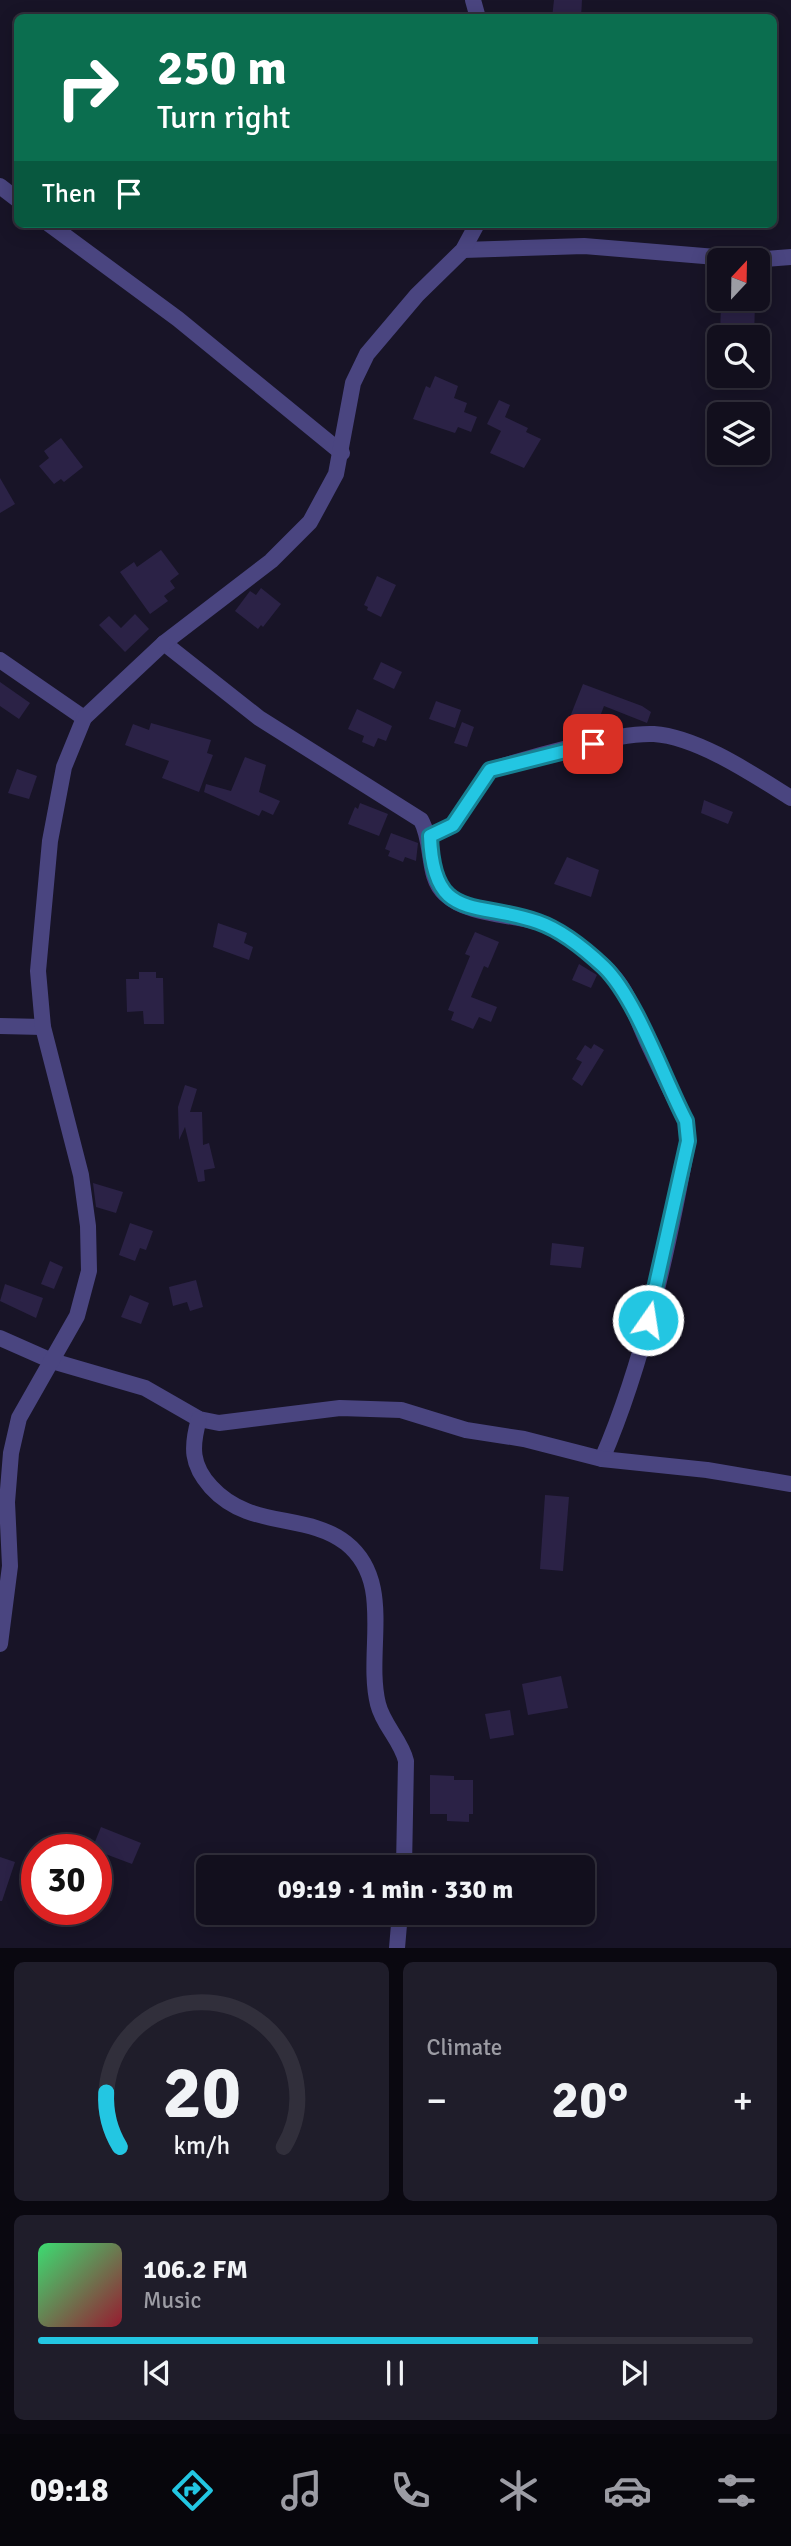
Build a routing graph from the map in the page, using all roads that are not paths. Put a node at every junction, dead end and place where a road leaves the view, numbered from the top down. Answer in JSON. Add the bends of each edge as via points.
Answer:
{"nodes":[{"id":1,"x":0,"y":186,"type":"edge"},
{"id":2,"x":14,"y":197,"type":"edge"},
{"id":3,"x":54,"y":228,"type":"edge"},
{"id":4,"x":475,"y":228,"type":"edge"},
{"id":5,"x":463,"y":250,"type":"junction"},
{"id":6,"x":791,"y":257,"type":"edge"},
{"id":7,"x":342,"y":453,"type":"junction"},
{"id":8,"x":164,"y":643,"type":"junction"},
{"id":9,"x":1,"y":662,"type":"edge"},
{"id":10,"x":84,"y":718,"type":"junction"},
{"id":11,"x":791,"y":798,"type":"edge"},
{"id":12,"x":430,"y":836,"type":"junction"},
{"id":13,"x":0,"y":1026,"type":"edge"},
{"id":14,"x":43,"y":1027,"type":"junction"},
{"id":15,"x":0,"y":1338,"type":"edge"},
{"id":16,"x":52,"y":1360,"type":"junction"},
{"id":17,"x":199,"y":1419,"type":"junction"},
{"id":18,"x":602,"y":1460,"type":"junction"},
{"id":19,"x":791,"y":1484,"type":"edge"},
{"id":20,"x":0,"y":1644,"type":"edge"},
{"id":21,"x":404,"y":1855,"type":"edge"},
{"id":22,"x":399,"y":1925,"type":"edge"},
{"id":23,"x":397,"y":1948,"type":"edge"}],
"edges":[{"from":1,"to":2,"type":"street"},
{"from":3,"to":7,"type":"street","via":[[178,319]]},
{"from":4,"to":5,"type":"street"},
{"from":5,"to":6,"type":"street","via":[[584,246],[752,260]]},
{"from":5,"to":7,"type":"street","via":[[417,295],[368,354],[353,383]]},
{"from":7,"to":8,"type":"street","via":[[337,474],[310,522],[271,561]]},
{"from":8,"to":10,"type":"street"},
{"from":8,"to":12,"type":"street","via":[[259,718],[407,808]]},
{"from":9,"to":10,"type":"street"},
{"from":10,"to":14,"type":"street","via":[[64,767],[50,841],[38,971]]},
{"from":11,"to":12,"type":"street","via":[[707,751],[674,738],[637,735],[490,770],[453,825]]},
{"from":12,"to":18,"type":"street","via":[[431,867],[445,895],[462,904],[538,922],[603,966],[621,986],[686,1121],[684,1162],[643,1340],[622,1414]]},
{"from":13,"to":14,"type":"street"},
{"from":14,"to":16,"type":"street","via":[[81,1175],[88,1226],[89,1271],[77,1316]]},
{"from":15,"to":16,"type":"street"},
{"from":16,"to":17,"type":"street","via":[[145,1388]]},
{"from":16,"to":20,"type":"street","via":[[19,1418],[11,1452],[7,1502],[10,1566]]},
{"from":17,"to":18,"type":"street","via":[[243,1422],[340,1408],[401,1410],[466,1430],[524,1439]]},
{"from":17,"to":21,"type":"street","via":[[194,1462],[215,1492],[253,1515],[328,1532],[345,1542],[368,1567],[374,1581],[373,1663],[379,1708],[406,1761]]},
{"from":18,"to":19,"type":"street"},
{"from":22,"to":23,"type":"street"}]}
